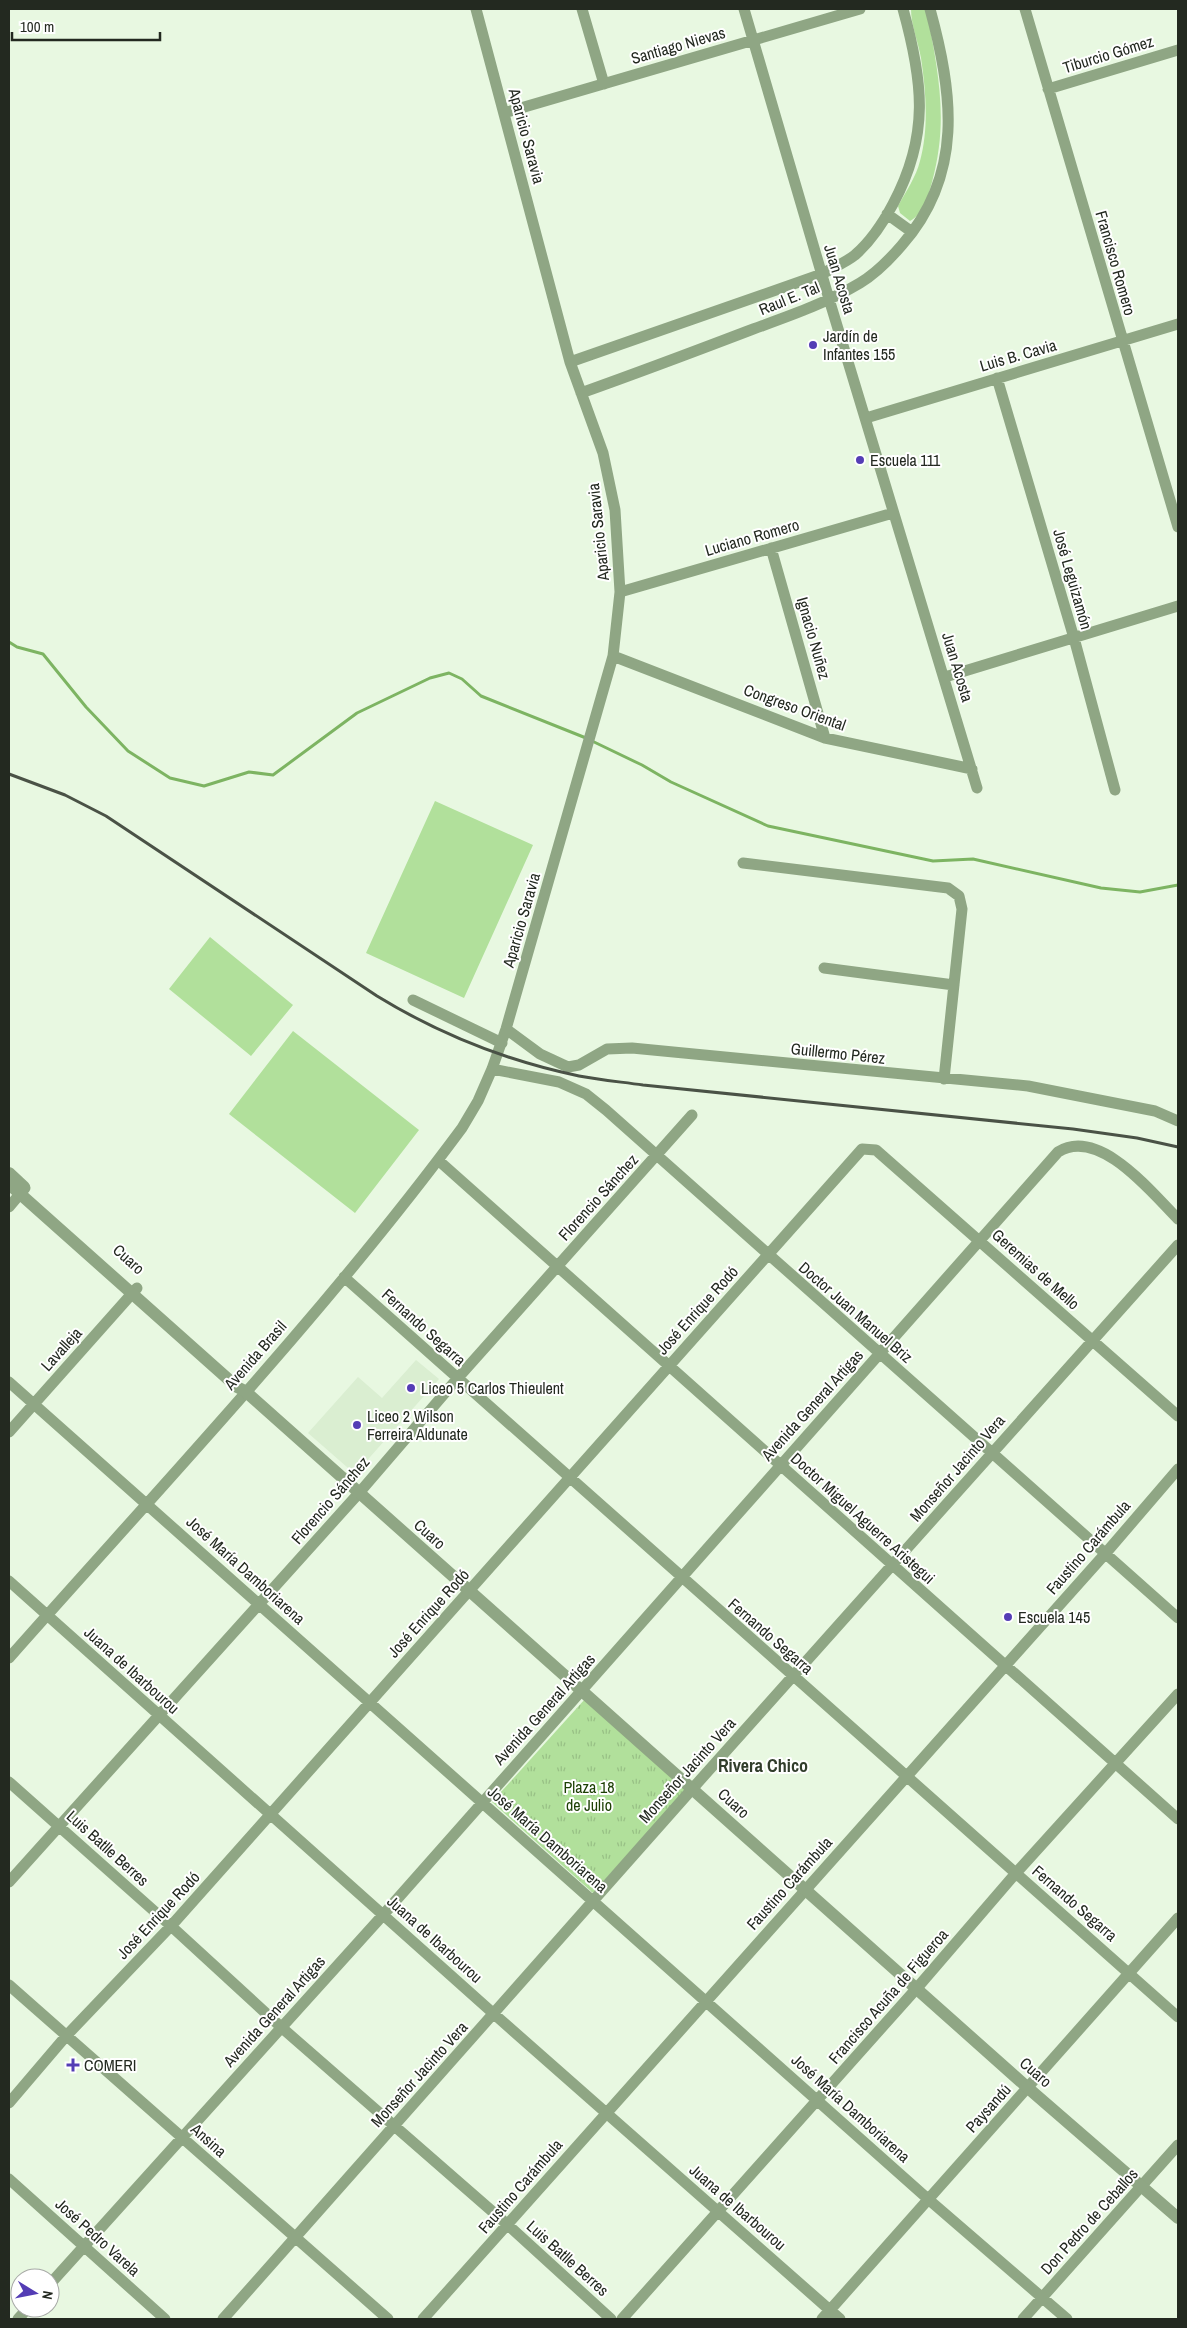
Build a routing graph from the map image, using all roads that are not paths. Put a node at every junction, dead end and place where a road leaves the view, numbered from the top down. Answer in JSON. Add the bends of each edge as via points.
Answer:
{"nodes":[{"id":1,"x":476,"y":9,"type":"edge"},
{"id":2,"x":582,"y":9,"type":"edge"},
{"id":3,"x":744,"y":9,"type":"edge"},
{"id":4,"x":860,"y":9,"type":"edge"},
{"id":5,"x":903,"y":9,"type":"edge"},
{"id":6,"x":930,"y":9,"type":"edge"},
{"id":7,"x":1025,"y":9,"type":"edge"},
{"id":8,"x":753,"y":40,"type":"junction"},
{"id":9,"x":1178,"y":50,"type":"edge"},
{"id":10,"x":604,"y":84,"type":"junction"},
{"id":11,"x":1048,"y":89,"type":"junction"},
{"id":12,"x":504,"y":113,"type":"junction"},
{"id":13,"x":887,"y":214,"type":"junction"},
{"id":14,"x":912,"y":232,"type":"junction"},
{"id":15,"x":822,"y":274,"type":"junction"},
{"id":16,"x":829,"y":299,"type":"junction"},
{"id":17,"x":1178,"y":324,"type":"edge"},
{"id":18,"x":1122,"y":341,"type":"junction"},
{"id":19,"x":570,"y":362,"type":"junction"},
{"id":20,"x":996,"y":378,"type":"junction"},
{"id":21,"x":581,"y":394,"type":"junction"},
{"id":22,"x":866,"y":418,"type":"junction"},
{"id":23,"x":893,"y":513,"type":"junction"},
{"id":24,"x":1178,"y":526,"type":"edge"},
{"id":25,"x":771,"y":548,"type":"junction"},
{"id":26,"x":620,"y":592,"type":"junction"},
{"id":27,"x":1178,"y":606,"type":"edge"},
{"id":28,"x":1074,"y":638,"type":"junction"},
{"id":29,"x":614,"y":656,"type":"junction"},
{"id":30,"x":944,"y":677,"type":"junction"},
{"id":31,"x":825,"y":738,"type":"junction"},
{"id":32,"x":972,"y":769,"type":"junction"},
{"id":33,"x":977,"y":788,"type":"dead end"},
{"id":34,"x":1115,"y":790,"type":"dead end"},
{"id":35,"x":743,"y":863,"type":"dead end"},
{"id":36,"x":824,"y":968,"type":"dead end"},
{"id":37,"x":954,"y":985,"type":"junction"},
{"id":38,"x":412,"y":1000,"type":"dead end"},
{"id":39,"x":506,"y":1029,"type":"junction"},
{"id":40,"x":502,"y":1043,"type":"junction"},
{"id":41,"x":498,"y":1054,"type":"joint"},
{"id":42,"x":492,"y":1069,"type":"junction"},
{"id":43,"x":944,"y":1079,"type":"junction"},
{"id":44,"x":692,"y":1115,"type":"dead end"},
{"id":45,"x":1178,"y":1121,"type":"edge"},
{"id":46,"x":870,"y":1148,"type":"joint"},
{"id":47,"x":657,"y":1156,"type":"junction"},
{"id":48,"x":438,"y":1160,"type":"junction"},
{"id":49,"x":9,"y":1173,"type":"edge"},
{"id":50,"x":9,"y":1184,"type":"edge"},
{"id":51,"x":23,"y":1191,"type":"junction"},
{"id":52,"x":9,"y":1207,"type":"edge"},
{"id":53,"x":1178,"y":1219,"type":"edge"},
{"id":54,"x":980,"y":1241,"type":"junction"},
{"id":55,"x":1178,"y":1245,"type":"edge"},
{"id":56,"x":768,"y":1256,"type":"junction"},
{"id":57,"x":557,"y":1266,"type":"junction"},
{"id":58,"x":344,"y":1277,"type":"junction"},
{"id":59,"x":135,"y":1291,"type":"junction"},
{"id":60,"x":1093,"y":1342,"type":"junction"},
{"id":61,"x":880,"y":1353,"type":"junction"},
{"id":62,"x":668,"y":1366,"type":"junction"},
{"id":63,"x":457,"y":1379,"type":"junction"},
{"id":64,"x":9,"y":1382,"type":"edge"},
{"id":65,"x":245,"y":1391,"type":"junction"},
{"id":66,"x":34,"y":1405,"type":"junction"},
{"id":67,"x":1178,"y":1416,"type":"edge"},
{"id":68,"x":9,"y":1432,"type":"edge"},
{"id":69,"x":991,"y":1453,"type":"junction"},
{"id":70,"x":780,"y":1466,"type":"junction"},
{"id":71,"x":1178,"y":1469,"type":"edge"},
{"id":72,"x":570,"y":1478,"type":"junction"},
{"id":73,"x":359,"y":1493,"type":"junction"},
{"id":74,"x":146,"y":1503,"type":"junction"},
{"id":75,"x":1105,"y":1554,"type":"junction"},
{"id":76,"x":893,"y":1566,"type":"junction"},
{"id":77,"x":681,"y":1578,"type":"junction"},
{"id":78,"x":9,"y":1581,"type":"edge"},
{"id":79,"x":469,"y":1590,"type":"junction"},
{"id":80,"x":260,"y":1604,"type":"junction"},
{"id":81,"x":46,"y":1615,"type":"junction"},
{"id":82,"x":1178,"y":1618,"type":"edge"},
{"id":83,"x":9,"y":1658,"type":"edge"},
{"id":84,"x":1005,"y":1665,"type":"junction"},
{"id":85,"x":793,"y":1677,"type":"junction"},
{"id":86,"x":582,"y":1690,"type":"junction"},
{"id":87,"x":1178,"y":1694,"type":"edge"},
{"id":88,"x":370,"y":1702,"type":"junction"},
{"id":89,"x":159,"y":1716,"type":"junction"},
{"id":90,"x":1116,"y":1764,"type":"junction"},
{"id":91,"x":906,"y":1776,"type":"junction"},
{"id":92,"x":9,"y":1782,"type":"edge"},
{"id":93,"x":692,"y":1788,"type":"junction"},
{"id":94,"x":482,"y":1802,"type":"junction"},
{"id":95,"x":270,"y":1814,"type":"junction"},
{"id":96,"x":1178,"y":1819,"type":"edge"},
{"id":97,"x":59,"y":1826,"type":"junction"},
{"id":98,"x":1016,"y":1873,"type":"junction"},
{"id":99,"x":9,"y":1882,"type":"edge"},
{"id":100,"x":806,"y":1889,"type":"junction"},
{"id":101,"x":594,"y":1901,"type":"junction"},
{"id":102,"x":383,"y":1914,"type":"junction"},
{"id":103,"x":1178,"y":1918,"type":"edge"},
{"id":104,"x":171,"y":1926,"type":"junction"},
{"id":105,"x":1129,"y":1972,"type":"junction"},
{"id":106,"x":9,"y":1984,"type":"edge"},
{"id":107,"x":917,"y":1988,"type":"junction"},
{"id":108,"x":706,"y":2001,"type":"junction"},
{"id":109,"x":494,"y":2014,"type":"junction"},
{"id":110,"x":1178,"y":2017,"type":"edge"},
{"id":111,"x":281,"y":2027,"type":"junction"},
{"id":112,"x":67,"y":2035,"type":"junction"},
{"id":113,"x":1028,"y":2088,"type":"junction"},
{"id":114,"x":818,"y":2101,"type":"junction"},
{"id":115,"x":9,"y":2103,"type":"edge"},
{"id":116,"x":606,"y":2112,"type":"junction"},
{"id":117,"x":395,"y":2126,"type":"junction"},
{"id":118,"x":181,"y":2137,"type":"junction"},
{"id":119,"x":1178,"y":2145,"type":"edge"},
{"id":120,"x":9,"y":2179,"type":"edge"},
{"id":121,"x":1142,"y":2186,"type":"junction"},
{"id":122,"x":928,"y":2200,"type":"junction"},
{"id":123,"x":719,"y":2213,"type":"junction"},
{"id":124,"x":1178,"y":2218,"type":"edge"},
{"id":125,"x":508,"y":2225,"type":"junction"},
{"id":126,"x":294,"y":2237,"type":"junction"},
{"id":127,"x":85,"y":2246,"type":"junction"},
{"id":128,"x":60,"y":2273,"type":"edge"},
{"id":129,"x":1043,"y":2297,"type":"junction"},
{"id":130,"x":826,"y":2315,"type":"edge"},
{"id":131,"x":166,"y":2319,"type":"edge"},
{"id":132,"x":223,"y":2319,"type":"edge"},
{"id":133,"x":388,"y":2319,"type":"edge"},
{"id":134,"x":423,"y":2319,"type":"edge"},
{"id":135,"x":612,"y":2319,"type":"edge"},
{"id":136,"x":622,"y":2319,"type":"edge"},
{"id":137,"x":840,"y":2319,"type":"edge"},
{"id":138,"x":1024,"y":2319,"type":"edge"},
{"id":139,"x":1067,"y":2319,"type":"edge"}],
"edges":[{"from":1,"to":12,"type":"street","name":"Aparicio Saravia"},
{"from":2,"to":10,"type":"street"},
{"from":3,"to":8,"type":"street","name":"Juan Acosta"},
{"from":4,"to":8,"type":"street","name":"Santiago Nievas"},
{"from":5,"to":13,"type":"street","name":"Raul E. Tal","via":[[914,48],[920,101],[919,131],[912,164]]},
{"from":6,"to":14,"type":"street","name":"Raul E. Tal","via":[[945,71],[950,128],[938,187]]},
{"from":7,"to":11,"type":"street","name":"Francisco Romero"},
{"from":8,"to":10,"type":"street","name":"Santiago Nievas"},
{"from":8,"to":15,"type":"street","name":"Juan Acosta"},
{"from":9,"to":11,"type":"street","name":"Tiburcio Gómez"},
{"from":10,"to":12,"type":"street","name":"Santiago Nievas"},
{"from":11,"to":18,"type":"street","name":"Francisco Romero"},
{"from":12,"to":19,"type":"street","name":"Aparicio Saravia"},
{"from":13,"to":14,"type":"street"},
{"from":13,"to":15,"type":"street","name":"Raul E. Tal","via":[[877,232],[854,256]]},
{"from":14,"to":16,"type":"street","name":"Raul E. Tal","via":[[879,268]]},
{"from":15,"to":16,"type":"street","name":"Juan Acosta"},
{"from":15,"to":19,"type":"street","name":"Raul E. Tal"},
{"from":16,"to":21,"type":"street","name":"Raul E. Tal"},
{"from":16,"to":22,"type":"street","name":"Juan Acosta"},
{"from":17,"to":18,"type":"street","name":"Luis B. Cavia"},
{"from":18,"to":20,"type":"street","name":"Luis B. Cavia"},
{"from":18,"to":24,"type":"street","name":"Francisco Romero"},
{"from":19,"to":21,"type":"street","name":"Aparicio Saravia"},
{"from":20,"to":22,"type":"street","name":"Luis B. Cavia"},
{"from":20,"to":28,"type":"street","name":"José Leguizamón"},
{"from":21,"to":26,"type":"street","name":"Aparicio Saravia","via":[[610,482],[618,538]]},
{"from":22,"to":23,"type":"street","name":"Juan Acosta"},
{"from":23,"to":25,"type":"street","name":"Luciano Romero"},
{"from":23,"to":30,"type":"street","name":"Juan Acosta"},
{"from":25,"to":26,"type":"street","name":"Luciano Romero"},
{"from":25,"to":31,"type":"street","name":"Ignacio Nuñez"},
{"from":26,"to":29,"type":"street","name":"Aparicio Saravia"},
{"from":27,"to":28,"type":"street"},
{"from":28,"to":30,"type":"street"},
{"from":28,"to":34,"type":"street","name":"José Leguizamón"},
{"from":29,"to":31,"type":"street","name":"Congreso Oriental"},
{"from":29,"to":39,"type":"street","name":"Aparicio Saravia"},
{"from":30,"to":32,"type":"street","name":"Juan Acosta"},
{"from":31,"to":32,"type":"street","name":"Congreso Oriental"},
{"from":32,"to":33,"type":"street","name":"Juan Acosta"},
{"from":35,"to":37,"type":"street","via":[[948,888],[959,896],[962,909]]},
{"from":36,"to":37,"type":"street"},
{"from":37,"to":43,"type":"street"},
{"from":38,"to":40,"type":"street"},
{"from":39,"to":40,"type":"street","name":"Aparicio Saravia"},
{"from":39,"to":43,"type":"street","name":"Guillermo Pérez","via":[[540,1054],[568,1067],[607,1050],[632,1048]]},
{"from":40,"to":41,"type":"street","name":"Aparicio Saravia"},
{"from":41,"to":42,"type":"street","name":"Avenida Brasil"},
{"from":42,"to":47,"type":"street","name":"Doctor Juan Manuel Briz","via":[[559,1082],[586,1094]]},
{"from":42,"to":48,"type":"street","name":"Avenida Brasil","via":[[470,1114]]},
{"from":43,"to":45,"type":"street","name":"Guillermo Pérez","via":[[1028,1086],[1155,1112]]},
{"from":44,"to":47,"type":"street","name":"Florencio Sánchez"},
{"from":46,"to":54,"type":"street","name":"Geremias de Mello"},
{"from":46,"to":56,"type":"street","name":"José Enrique Rodó","via":[[857,1153]]},
{"from":47,"to":56,"type":"street","name":"Doctor Juan Manuel Briz"},
{"from":47,"to":57,"type":"street","name":"Florencio Sánchez"},
{"from":48,"to":57,"type":"street","name":"Doctor Miguel Aguerre Aristegui"},
{"from":48,"to":58,"type":"street","name":"Avenida Brasil"},
{"from":49,"to":51,"type":"street","name":"Cuaro"},
{"from":50,"to":51,"type":"street","name":"Cuaro"},
{"from":51,"to":52,"type":"street"},
{"from":51,"to":59,"type":"street","name":"Cuaro"},
{"from":53,"to":54,"type":"street","name":"Avenida General Artigas","via":[[1123,1165],[1092,1148],[1072,1145],[1058,1152]]},
{"from":54,"to":60,"type":"street","name":"Geremias de Mello"},
{"from":54,"to":61,"type":"street","name":"Avenida General Artigas"},
{"from":55,"to":60,"type":"street","name":"Monseñor Jacinto Vera"},
{"from":56,"to":61,"type":"street","name":"Doctor Juan Manuel Briz"},
{"from":56,"to":62,"type":"street","name":"José Enrique Rodó"},
{"from":57,"to":62,"type":"street","name":"Doctor Miguel Aguerre Aristegui"},
{"from":57,"to":63,"type":"street","name":"Florencio Sánchez"},
{"from":58,"to":63,"type":"street","name":"Fernando Segarra"},
{"from":58,"to":65,"type":"street","name":"Avenida Brasil"},
{"from":59,"to":65,"type":"street","name":"Cuaro","via":[[241,1381]]},
{"from":59,"to":66,"type":"street","name":"Lavalleja"},
{"from":60,"to":67,"type":"street","name":"Geremias de Mello"},
{"from":60,"to":69,"type":"street","name":"Monseñor Jacinto Vera"},
{"from":61,"to":69,"type":"street","name":"Doctor Juan Manuel Briz"},
{"from":61,"to":70,"type":"street","name":"Avenida General Artigas"},
{"from":62,"to":70,"type":"street","name":"Doctor Miguel Aguerre Aristegui"},
{"from":62,"to":72,"type":"street","name":"José Enrique Rodó"},
{"from":63,"to":72,"type":"street","name":"Fernando Segarra"},
{"from":63,"to":73,"type":"street","name":"Florencio Sánchez"},
{"from":64,"to":66,"type":"street","name":"José María Damboriarena"},
{"from":65,"to":73,"type":"street","name":"Cuaro"},
{"from":65,"to":74,"type":"street","name":"Avenida Brasil"},
{"from":66,"to":68,"type":"street","name":"Lavalleja"},
{"from":66,"to":74,"type":"street","name":"José María Damboriarena"},
{"from":69,"to":75,"type":"street","name":"Doctor Juan Manuel Briz"},
{"from":69,"to":76,"type":"street","name":"Monseñor Jacinto Vera"},
{"from":70,"to":76,"type":"street","name":"Doctor Miguel Aguerre Aristegui"},
{"from":70,"to":77,"type":"street","name":"Avenida General Artigas"},
{"from":71,"to":75,"type":"street","name":"Faustino Carámbula"},
{"from":72,"to":77,"type":"street","name":"Fernando Segarra"},
{"from":72,"to":79,"type":"street","name":"José Enrique Rodó"},
{"from":73,"to":79,"type":"street","name":"Cuaro"},
{"from":73,"to":80,"type":"street","name":"Florencio Sánchez"},
{"from":74,"to":80,"type":"street","name":"José María Damboriarena"},
{"from":74,"to":81,"type":"street","name":"Avenida Brasil"},
{"from":75,"to":82,"type":"street","name":"Doctor Juan Manuel Briz"},
{"from":75,"to":84,"type":"street","name":"Faustino Carámbula"},
{"from":76,"to":84,"type":"street","name":"Doctor Miguel Aguerre Aristegui"},
{"from":76,"to":85,"type":"street","name":"Monseñor Jacinto Vera"},
{"from":77,"to":85,"type":"street","name":"Fernando Segarra"},
{"from":77,"to":86,"type":"street","name":"Avenida General Artigas"},
{"from":78,"to":81,"type":"street","name":"Juana de Ibarbourou"},
{"from":79,"to":86,"type":"street","name":"Cuaro"},
{"from":79,"to":88,"type":"street","name":"José Enrique Rodó"},
{"from":80,"to":88,"type":"street","name":"José María Damboriarena"},
{"from":80,"to":89,"type":"street","name":"Florencio Sánchez"},
{"from":81,"to":83,"type":"street","name":"Avenida Brasil"},
{"from":81,"to":89,"type":"street","name":"Juana de Ibarbourou"},
{"from":84,"to":90,"type":"street","name":"Doctor Miguel Aguerre Aristegui"},
{"from":84,"to":91,"type":"street","name":"Faustino Carámbula"},
{"from":85,"to":91,"type":"street","name":"Fernando Segarra"},
{"from":85,"to":93,"type":"street","name":"Monseñor Jacinto Vera"},
{"from":86,"to":93,"type":"street","name":"Cuaro"},
{"from":86,"to":94,"type":"street","name":"Avenida General Artigas"},
{"from":87,"to":90,"type":"street","name":"Francisco Acuña de Figueroa"},
{"from":88,"to":94,"type":"street","name":"José María Damboriarena"},
{"from":88,"to":95,"type":"street","name":"José Enrique Rodó"},
{"from":89,"to":95,"type":"street","name":"Juana de Ibarbourou"},
{"from":89,"to":97,"type":"street","name":"Florencio Sánchez"},
{"from":90,"to":96,"type":"street","name":"Doctor Miguel Aguerre Aristegui"},
{"from":90,"to":98,"type":"street","name":"Francisco Acuña de Figueroa"},
{"from":91,"to":98,"type":"street","name":"Fernando Segarra"},
{"from":91,"to":100,"type":"street","name":"Faustino Carámbula"},
{"from":92,"to":97,"type":"street","name":"Luis Batlle Berres"},
{"from":93,"to":100,"type":"street","name":"Cuaro"},
{"from":93,"to":101,"type":"street","name":"Monseñor Jacinto Vera"},
{"from":94,"to":101,"type":"street","name":"José María Damboriarena"},
{"from":94,"to":102,"type":"street","name":"Avenida General Artigas"},
{"from":95,"to":102,"type":"street","name":"Juana de Ibarbourou"},
{"from":95,"to":104,"type":"street","name":"José Enrique Rodó"},
{"from":97,"to":99,"type":"street","name":"Florencio Sánchez"},
{"from":97,"to":104,"type":"street","name":"Luis Batlle Berres"},
{"from":98,"to":105,"type":"street","name":"Fernando Segarra"},
{"from":98,"to":107,"type":"street","name":"Francisco Acuña de Figueroa"},
{"from":100,"to":107,"type":"street","name":"Cuaro"},
{"from":100,"to":108,"type":"street","name":"Faustino Carámbula"},
{"from":101,"to":108,"type":"street","name":"José María Damboriarena"},
{"from":101,"to":109,"type":"street","name":"Monseñor Jacinto Vera"},
{"from":102,"to":109,"type":"street","name":"Juana de Ibarbourou"},
{"from":102,"to":111,"type":"street","name":"Avenida General Artigas"},
{"from":103,"to":105,"type":"street","name":"Paysandú"},
{"from":104,"to":111,"type":"street","name":"Luis Batlle Berres"},
{"from":104,"to":112,"type":"street","name":"José Enrique Rodó"},
{"from":105,"to":110,"type":"street","name":"Fernando Segarra"},
{"from":105,"to":113,"type":"street","name":"Paysandú"},
{"from":106,"to":112,"type":"street","name":"Ansina"},
{"from":107,"to":113,"type":"street","name":"Cuaro"},
{"from":107,"to":114,"type":"street","name":"Francisco Acuña de Figueroa"},
{"from":108,"to":114,"type":"street","name":"José María Damboriarena"},
{"from":108,"to":116,"type":"street","name":"Faustino Carámbula"},
{"from":109,"to":116,"type":"street","name":"Juana de Ibarbourou"},
{"from":109,"to":117,"type":"street","name":"Monseñor Jacinto Vera"},
{"from":111,"to":117,"type":"street","name":"Luis Batlle Berres"},
{"from":111,"to":118,"type":"street","name":"Avenida General Artigas"},
{"from":112,"to":115,"type":"street","name":"José Enrique Rodó"},
{"from":112,"to":118,"type":"street","name":"Ansina"},
{"from":113,"to":121,"type":"street","name":"Cuaro"},
{"from":113,"to":122,"type":"street","name":"Paysandú"},
{"from":114,"to":122,"type":"street","name":"José María Damboriarena"},
{"from":114,"to":123,"type":"street","name":"Francisco Acuña de Figueroa"},
{"from":116,"to":123,"type":"street","name":"Juana de Ibarbourou"},
{"from":116,"to":125,"type":"street","name":"Faustino Carámbula"},
{"from":117,"to":125,"type":"street","name":"Luis Batlle Berres"},
{"from":117,"to":126,"type":"street","name":"Monseñor Jacinto Vera"},
{"from":118,"to":126,"type":"street","name":"Ansina"},
{"from":118,"to":127,"type":"street","name":"Avenida General Artigas"},
{"from":119,"to":121,"type":"street","name":"Don Pedro de Ceballos"},
{"from":120,"to":127,"type":"street","name":"José Pedro Varela"},
{"from":121,"to":124,"type":"street","name":"Cuaro"},
{"from":121,"to":129,"type":"street","name":"Don Pedro de Ceballos"},
{"from":122,"to":129,"type":"street","name":"José María Damboriarena"},
{"from":122,"to":130,"type":"street","name":"Paysandú"},
{"from":123,"to":130,"type":"street","name":"Juana de Ibarbourou"},
{"from":123,"to":136,"type":"street","name":"Francisco Acuña de Figueroa"},
{"from":125,"to":134,"type":"street","name":"Faustino Carámbula"},
{"from":125,"to":135,"type":"street","name":"Luis Batlle Berres"},
{"from":126,"to":132,"type":"street","name":"Monseñor Jacinto Vera"},
{"from":126,"to":133,"type":"street","name":"Ansina"},
{"from":127,"to":128,"type":"street","name":"Avenida General Artigas"},
{"from":127,"to":131,"type":"street","name":"José Pedro Varela"},
{"from":129,"to":138,"type":"street","name":"Don Pedro de Ceballos"},
{"from":129,"to":139,"type":"street","name":"José María Damboriarena"},
{"from":130,"to":137,"type":"street","name":"Juana de Ibarbourou"}]}
